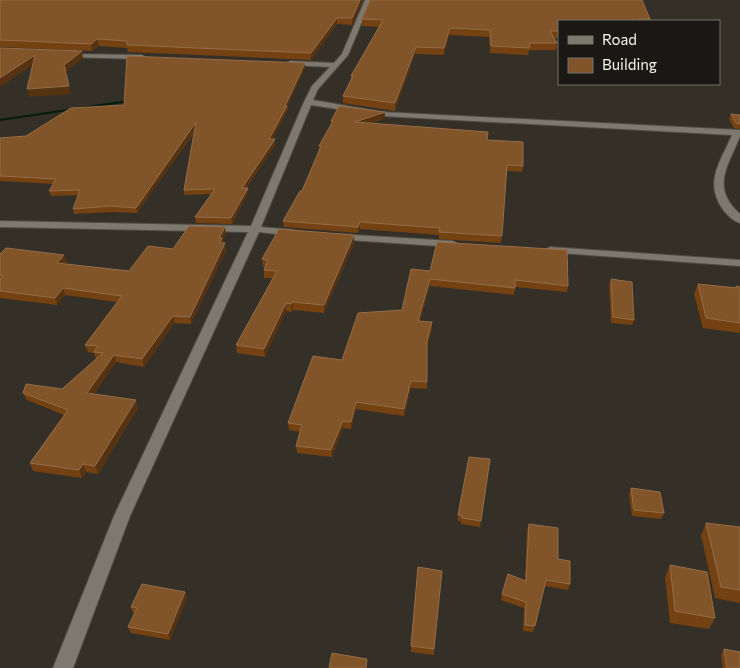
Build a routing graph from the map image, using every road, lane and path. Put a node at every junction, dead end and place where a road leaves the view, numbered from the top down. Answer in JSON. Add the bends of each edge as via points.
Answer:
{"nodes":[{"id":1,"x":368,"y":0,"type":"edge"},
{"id":2,"x":61,"y":54,"type":"edge"},
{"id":3,"x":149,"y":57,"type":"edge"},
{"id":4,"x":286,"y":63,"type":"edge"},
{"id":5,"x":336,"y":65,"type":"junction"},
{"id":6,"x":308,"y":102,"type":"junction"},
{"id":7,"x":738,"y":133,"type":"edge"},
{"id":8,"x":740,"y":220,"type":"edge"},
{"id":9,"x":0,"y":224,"type":"edge"},
{"id":10,"x":255,"y":229,"type":"junction"},
{"id":11,"x":308,"y":234,"type":"edge"},
{"id":12,"x":325,"y":236,"type":"edge"},
{"id":13,"x":463,"y":245,"type":"edge"},
{"id":14,"x":542,"y":250,"type":"edge"},
{"id":15,"x":740,"y":263,"type":"edge"},
{"id":16,"x":63,"y":668,"type":"edge"}],
"edges":[{"from":1,"to":5,"type":"street","via":[[344,55]]},
{"from":2,"to":3,"type":"street"},
{"from":4,"to":5,"type":"street"},
{"from":5,"to":6,"type":"street","via":[[315,88]]},
{"from":6,"to":7,"type":"street","via":[[390,115]]},
{"from":6,"to":10,"type":"street"},
{"from":7,"to":8,"type":"street","via":[[717,178],[722,201]]},
{"from":9,"to":10,"type":"street"},
{"from":10,"to":11,"type":"street"},
{"from":10,"to":16,"type":"street","via":[[122,516]]},
{"from":12,"to":13,"type":"street"},
{"from":14,"to":15,"type":"street"}]}
